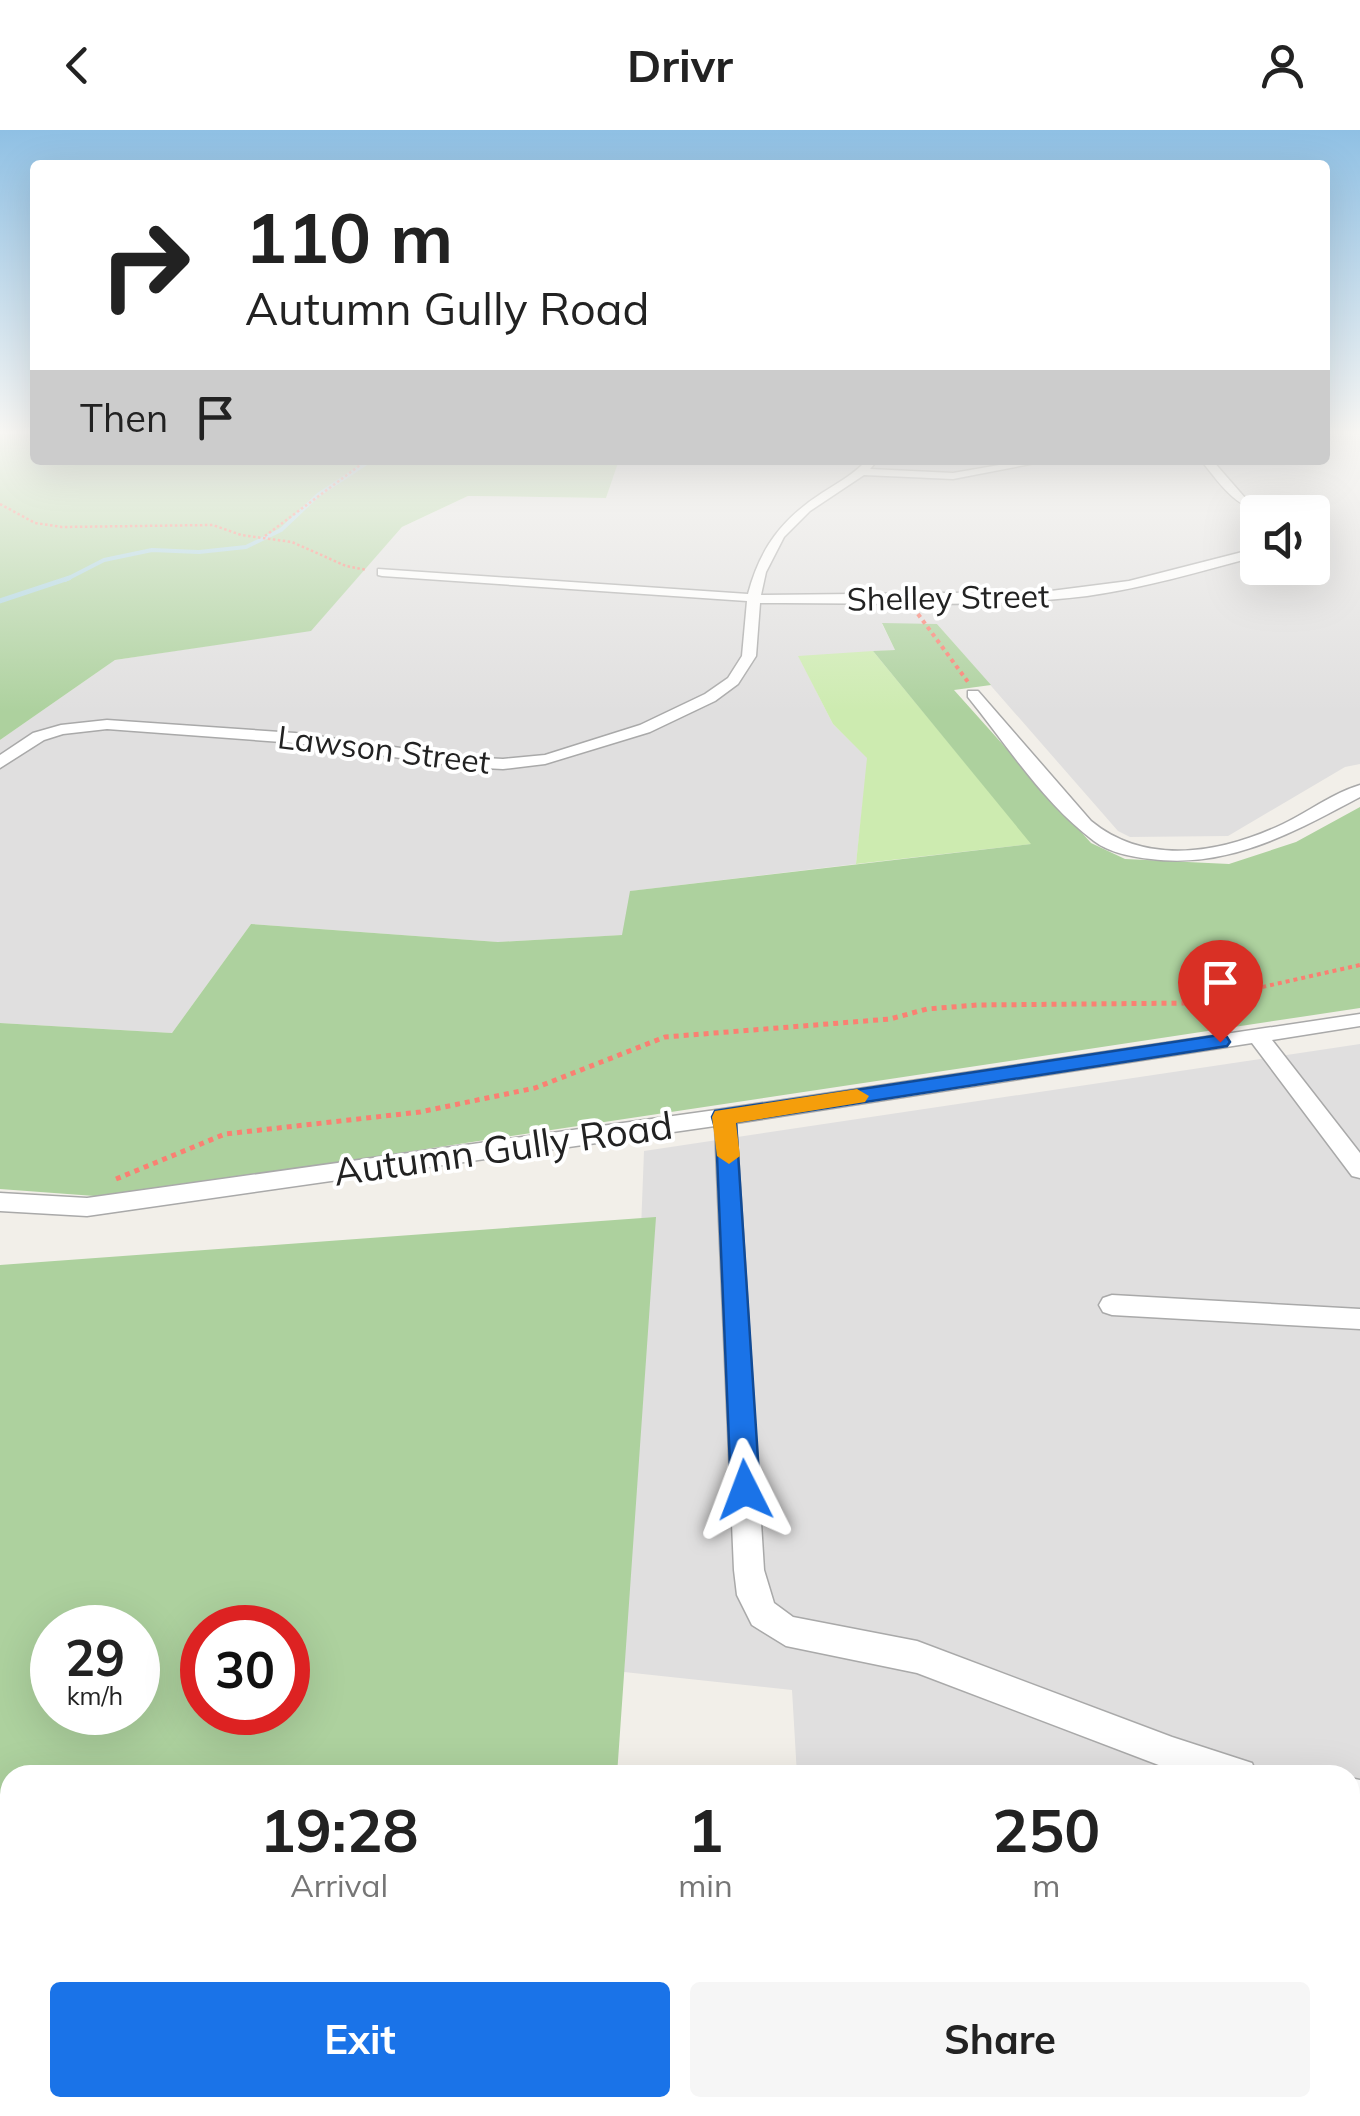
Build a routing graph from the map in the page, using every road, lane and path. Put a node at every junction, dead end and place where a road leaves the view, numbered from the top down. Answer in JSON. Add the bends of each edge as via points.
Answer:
{"nodes":[{"id":1,"x":60,"y":527,"type":"edge"},
{"id":2,"x":153,"y":527,"type":"edge"},
{"id":3,"x":215,"y":527,"type":"edge"},
{"id":4,"x":282,"y":527,"type":"edge"},
{"id":5,"x":783,"y":527,"type":"edge"},
{"id":6,"x":262,"y":537,"type":"junction"},
{"id":7,"x":1240,"y":557,"type":"edge"},
{"id":8,"x":382,"y":572,"type":"joint"},
{"id":9,"x":753,"y":598,"type":"junction"},
{"id":10,"x":912,"y":601,"type":"junction"},
{"id":11,"x":973,"y":694,"type":"joint"},
{"id":12,"x":0,"y":763,"type":"edge"},
{"id":13,"x":1360,"y":790,"type":"edge"},
{"id":14,"x":1360,"y":964,"type":"edge"},
{"id":15,"x":1360,"y":1020,"type":"edge"},
{"id":16,"x":1258,"y":1036,"type":"junction"},
{"id":17,"x":724,"y":1117,"type":"junction"},
{"id":18,"x":1360,"y":1170,"type":"edge"},
{"id":19,"x":102,"y":1184,"type":"dead end"},
{"id":20,"x":1,"y":1202,"type":"edge"},
{"id":21,"x":1112,"y":1305,"type":"dead end"},
{"id":22,"x":1360,"y":1319,"type":"edge"},
{"id":23,"x":1171,"y":1765,"type":"edge"}],
"edges":[{"from":1,"to":2,"type":"path"},
{"from":3,"to":6,"type":"path"},
{"from":4,"to":6,"type":"path"},
{"from":5,"to":9,"type":"street","name":"Lawson Street"},
{"from":6,"to":8,"type":"path","via":[[294,542],[344,569]]},
{"from":7,"to":10,"type":"street","name":"Shelley Street","via":[[1088,592]]},
{"from":8,"to":9,"type":"street","name":"Shelley Street"},
{"from":9,"to":10,"type":"street","name":"Shelley Street"},
{"from":9,"to":12,"type":"street","name":"Lawson Street","via":[[746,666],[720,694],[550,760],[481,764],[273,735],[100,724],[32,738]]},
{"from":10,"to":11,"type":"path","via":[[919,625],[960,663]]},
{"from":11,"to":13,"type":"street","via":[[1088,827],[1124,850],[1168,856],[1232,852]]},
{"from":14,"to":19,"type":"path","via":[[1192,1003],[976,1005],[890,1019],[665,1037],[535,1088],[420,1112],[224,1134]]},
{"from":15,"to":16,"type":"street","name":"Autumn Gully Road"},
{"from":16,"to":17,"type":"street","name":"Autumn Gully Road"},
{"from":16,"to":18,"type":"street"},
{"from":17,"to":20,"type":"street","name":"Autumn Gully Road","via":[[87,1207]]},
{"from":17,"to":23,"type":"street","via":[[749,1570],[763,1614],[786,1631],[917,1657]]},
{"from":21,"to":22,"type":"street"}]}
